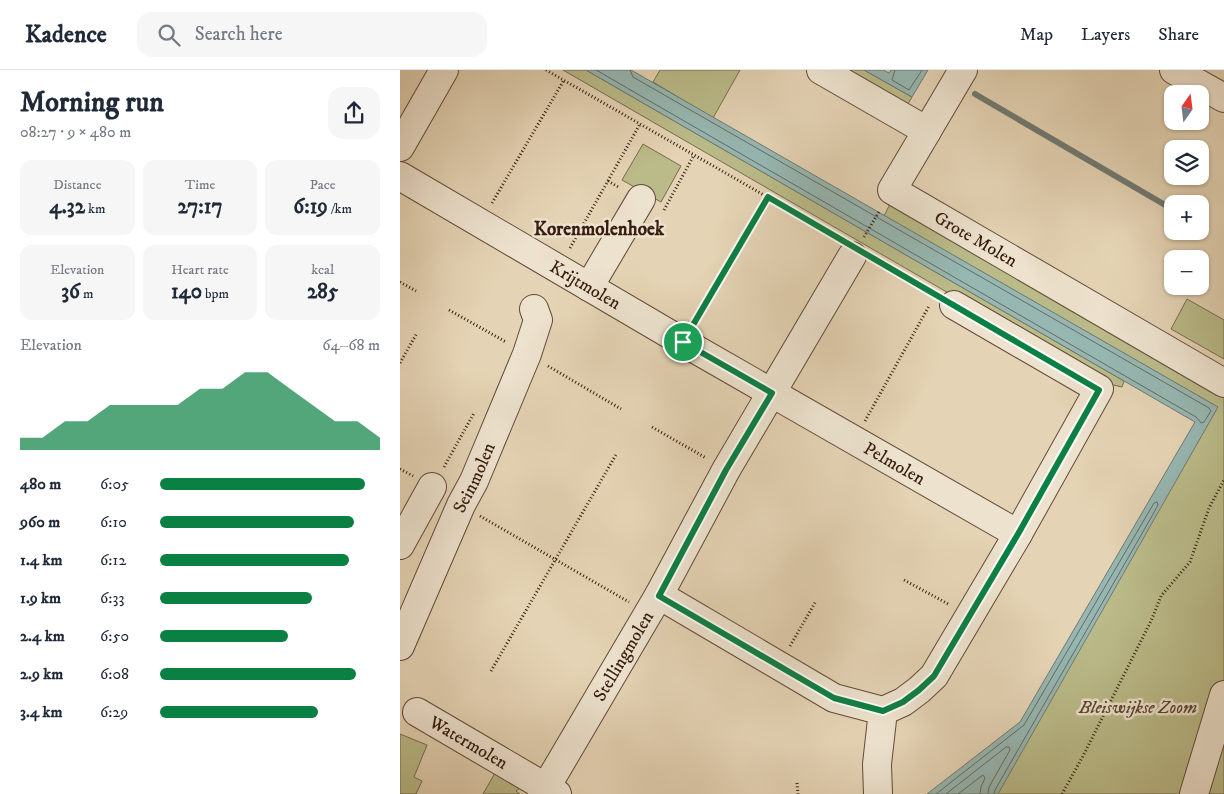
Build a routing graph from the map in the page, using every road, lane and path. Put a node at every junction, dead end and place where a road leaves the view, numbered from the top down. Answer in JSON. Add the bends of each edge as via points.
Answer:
{"nodes":[{"id":1,"x":444,"y":70,"type":"edge"},
{"id":2,"x":546,"y":70,"type":"edge"},
{"id":3,"x":821,"y":70,"type":"edge"},
{"id":4,"x":963,"y":70,"type":"edge"},
{"id":5,"x":1174,"y":70,"type":"edge"},
{"id":6,"x":564,"y":80,"type":"junction"},
{"id":7,"x":1224,"y":98,"type":"edge"},
{"id":8,"x":640,"y":124,"type":"junction"},
{"id":9,"x":928,"y":131,"type":"junction"},
{"id":10,"x":400,"y":146,"type":"edge"},
{"id":11,"x":400,"y":176,"type":"edge"},
{"id":12,"x":768,"y":197,"type":"junction"},
{"id":13,"x":640,"y":199,"type":"dead end"},
{"id":14,"x":885,"y":202,"type":"dead end"},
{"id":15,"x":480,"y":222,"type":"junction"},
{"id":16,"x":857,"y":248,"type":"junction"},
{"id":17,"x":558,"y":269,"type":"junction"},
{"id":18,"x":400,"y":282,"type":"edge"},
{"id":19,"x":589,"y":287,"type":"junction"},
{"id":20,"x":416,"y":292,"type":"dead end"},
{"id":21,"x":945,"y":300,"type":"junction"},
{"id":22,"x":534,"y":309,"type":"dead end"},
{"id":23,"x":417,"y":333,"type":"dead end"},
{"id":24,"x":683,"y":342,"type":"junction"},
{"id":25,"x":400,"y":364,"type":"edge"},
{"id":26,"x":1224,"y":383,"type":"edge"},
{"id":27,"x":772,"y":393,"type":"junction"},
{"id":28,"x":652,"y":427,"type":"dead end"},
{"id":29,"x":854,"y":440,"type":"junction"},
{"id":30,"x":617,"y":454,"type":"dead end"},
{"id":31,"x":400,"y":469,"type":"edge"},
{"id":32,"x":726,"y":470,"type":"junction"},
{"id":33,"x":1224,"y":480,"type":"edge"},
{"id":34,"x":432,"y":488,"type":"joint"},
{"id":35,"x":461,"y":505,"type":"junction"},
{"id":36,"x":1018,"y":534,"type":"junction"},
{"id":37,"x":400,"y":545,"type":"edge"},
{"id":38,"x":556,"y":560,"type":"junction"},
{"id":39,"x":904,"y":580,"type":"dead end"},
{"id":40,"x":816,"y":601,"type":"dead end"},
{"id":41,"x":654,"y":604,"type":"junction"},
{"id":42,"x":970,"y":616,"type":"junction"},
{"id":43,"x":400,"y":646,"type":"edge"},
{"id":44,"x":779,"y":666,"type":"junction"},
{"id":45,"x":491,"y":671,"type":"dead end"},
{"id":46,"x":1224,"y":694,"type":"edge"},
{"id":47,"x":883,"y":711,"type":"junction"},
{"id":48,"x":417,"y":712,"type":"dead end"},
{"id":49,"x":797,"y":783,"type":"dead end"},
{"id":50,"x":549,"y":792,"type":"edge"},
{"id":51,"x":798,"y":794,"type":"edge"},
{"id":52,"x":878,"y":794,"type":"edge"},
{"id":53,"x":1062,"y":794,"type":"edge"},
{"id":54,"x":1194,"y":794,"type":"edge"}],
"edges":[{"from":1,"to":10,"type":"street"},
{"from":2,"to":6,"type":"path"},
{"from":3,"to":9,"type":"street"},
{"from":4,"to":9,"type":"street"},
{"from":5,"to":7,"type":"street"},
{"from":6,"to":8,"type":"path"},
{"from":6,"to":15,"type":"path"},
{"from":8,"to":12,"type":"path"},
{"from":8,"to":17,"type":"path"},
{"from":9,"to":26,"type":"street","name":"Grote Molen","via":[[892,190]]},
{"from":11,"to":15,"type":"street","name":"Krijtmolen"},
{"from":12,"to":16,"type":"path"},
{"from":12,"to":24,"type":"path"},
{"from":13,"to":19,"type":"street"},
{"from":14,"to":16,"type":"path"},
{"from":15,"to":17,"type":"street","name":"Krijtmolen"},
{"from":16,"to":21,"type":"path"},
{"from":16,"to":27,"type":"street","name":"Stellingmolen"},
{"from":17,"to":19,"type":"street","name":"Krijtmolen"},
{"from":18,"to":20,"type":"path"},
{"from":19,"to":24,"type":"street","name":"Krijtmolen"},
{"from":21,"to":29,"type":"path"},
{"from":21,"to":36,"type":"street","via":[[1099,390]]},
{"from":22,"to":35,"type":"street","name":"Seinmolen","via":[[538,320],[528,354]]},
{"from":23,"to":25,"type":"path"},
{"from":24,"to":27,"type":"street","name":"Krijtmolen"},
{"from":27,"to":29,"type":"street","name":"Pelmolen"},
{"from":27,"to":32,"type":"street","name":"Stellingmolen"},
{"from":28,"to":32,"type":"path"},
{"from":29,"to":36,"type":"street","name":"Pelmolen"},
{"from":30,"to":38,"type":"path"},
{"from":31,"to":34,"type":"path"},
{"from":32,"to":41,"type":"street","name":"Stellingmolen"},
{"from":33,"to":53,"type":"path","via":[[1209,508],[1190,562],[1161,596],[1084,756]]},
{"from":34,"to":37,"type":"street","name":"Seinmolen"},
{"from":35,"to":38,"type":"path"},
{"from":35,"to":43,"type":"street","name":"Seinmolen"},
{"from":36,"to":42,"type":"street"},
{"from":38,"to":41,"type":"path"},
{"from":38,"to":45,"type":"path"},
{"from":39,"to":42,"type":"path"},
{"from":40,"to":44,"type":"path"},
{"from":41,"to":44,"type":"street"},
{"from":41,"to":50,"type":"street","name":"Stellingmolen"},
{"from":42,"to":47,"type":"street","via":[[934,676],[911,696]]},
{"from":44,"to":47,"type":"street","via":[[834,698]]},
{"from":46,"to":54,"type":"street"},
{"from":47,"to":52,"type":"street","via":[[877,764]]},
{"from":48,"to":50,"type":"street","name":"Watermolen"},
{"from":49,"to":51,"type":"path"}]}
